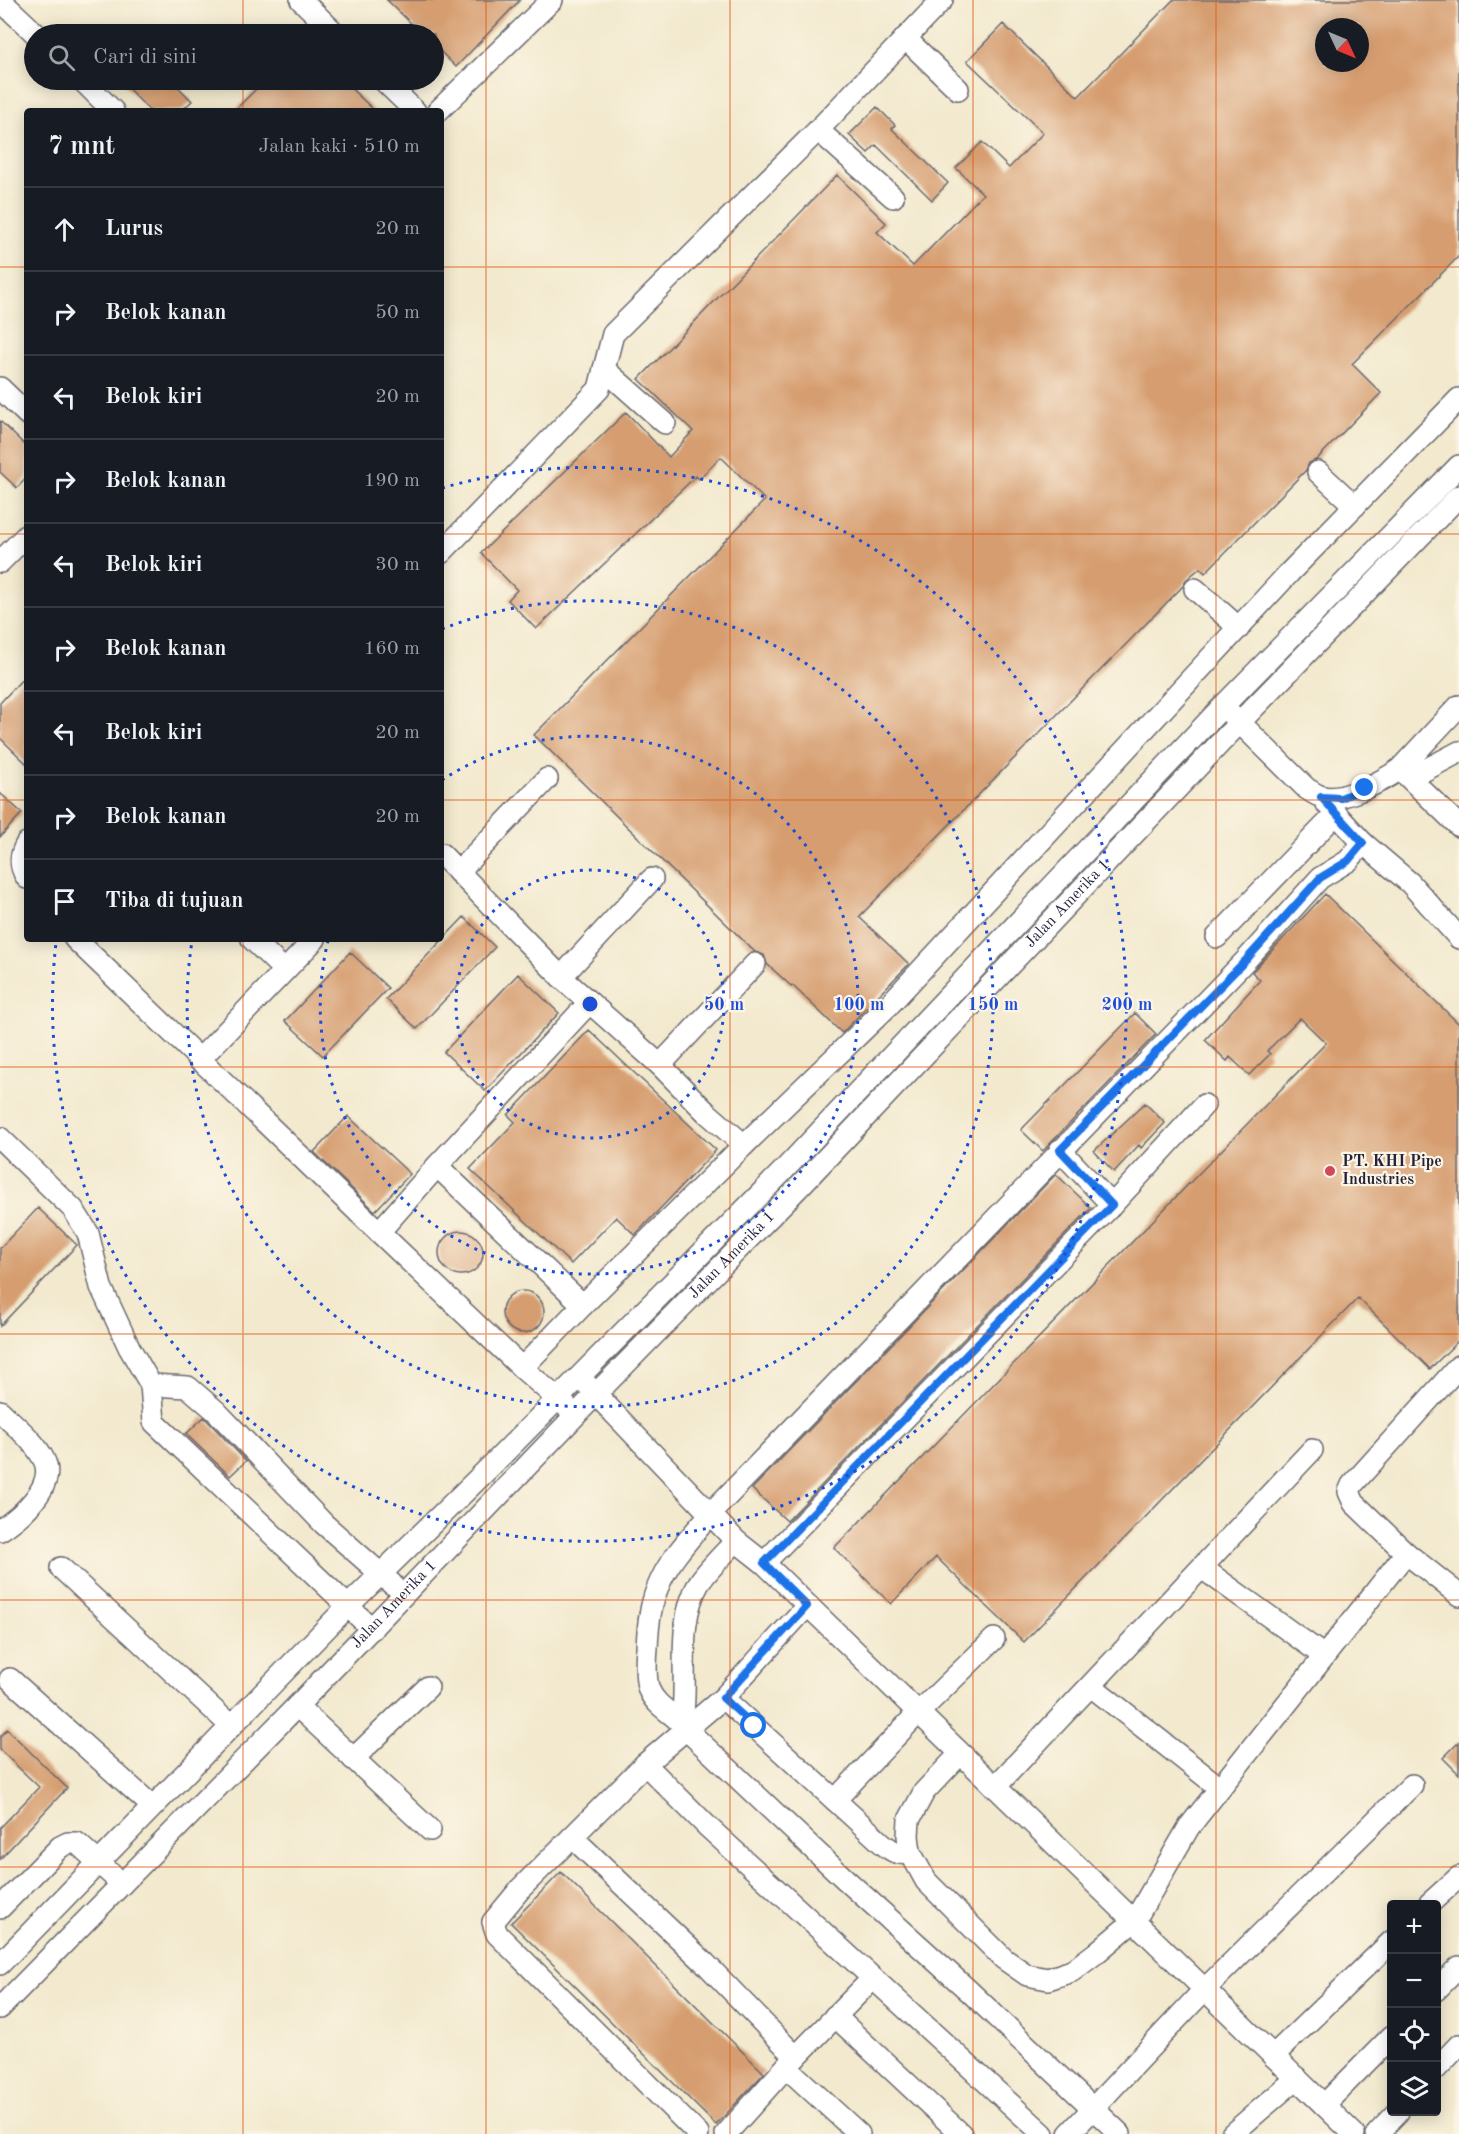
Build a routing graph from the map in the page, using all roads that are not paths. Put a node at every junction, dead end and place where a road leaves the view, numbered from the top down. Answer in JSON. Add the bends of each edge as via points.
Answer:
{"nodes":[{"id":1,"x":0,"y":0,"type":"edge"},
{"id":2,"x":301,"y":0,"type":"edge"},
{"id":3,"x":552,"y":0,"type":"edge"},
{"id":4,"x":942,"y":0,"type":"edge"},
{"id":5,"x":25,"y":24,"type":"edge"},
{"id":6,"x":326,"y":24,"type":"edge"},
{"id":7,"x":905,"y":38,"type":"junction"},
{"id":8,"x":958,"y":89,"type":"dead end"},
{"id":9,"x":92,"y":90,"type":"edge"},
{"id":10,"x":393,"y":90,"type":"edge"},
{"id":11,"x":111,"y":108,"type":"edge"},
{"id":12,"x":412,"y":108,"type":"edge"},
{"id":13,"x":441,"y":108,"type":"edge"},
{"id":14,"x":818,"y":130,"type":"junction"},
{"id":15,"x":893,"y":197,"type":"dead end"},
{"id":16,"x":604,"y":369,"type":"junction"},
{"id":17,"x":0,"y":388,"type":"edge"},
{"id":18,"x":1459,"y":399,"type":"edge"},
{"id":19,"x":24,"y":411,"type":"edge"},
{"id":20,"x":665,"y":423,"type":"dead end"},
{"id":21,"x":1459,"y":466,"type":"edge"},
{"id":22,"x":1318,"y":472,"type":"dead end"},
{"id":23,"x":1459,"y":496,"type":"edge"},
{"id":24,"x":1355,"y":506,"type":"junction"},
{"id":25,"x":24,"y":538,"type":"edge"},
{"id":26,"x":444,"y":551,"type":"edge"},
{"id":27,"x":0,"y":562,"type":"edge"},
{"id":28,"x":1195,"y":589,"type":"dead end"},
{"id":29,"x":1239,"y":628,"type":"junction"},
{"id":30,"x":1223,"y":706,"type":"junction"},
{"id":31,"x":1459,"y":706,"type":"edge"},
{"id":32,"x":1240,"y":722,"type":"junction"},
{"id":33,"x":1459,"y":752,"type":"edge"},
{"id":34,"x":1405,"y":774,"type":"junction"},
{"id":35,"x":547,"y":778,"type":"dead end"},
{"id":36,"x":1321,"y":797,"type":"junction"},
{"id":37,"x":1336,"y":814,"type":"junction"},
{"id":38,"x":1459,"y":826,"type":"edge"},
{"id":39,"x":1363,"y":843,"type":"junction"},
{"id":40,"x":24,"y":849,"type":"edge"},
{"id":41,"x":444,"y":857,"type":"edge"},
{"id":42,"x":458,"y":872,"type":"junction"},
{"id":43,"x":24,"y":874,"type":"edge"},
{"id":44,"x":652,"y":879,"type":"dead end"},
{"id":45,"x":1217,"y":937,"type":"dead end"},
{"id":46,"x":1459,"y":938,"type":"edge"},
{"id":47,"x":79,"y":942,"type":"edge"},
{"id":48,"x":255,"y":942,"type":"edge"},
{"id":49,"x":312,"y":942,"type":"edge"},
{"id":50,"x":755,"y":964,"type":"dead end"},
{"id":51,"x":284,"y":970,"type":"junction"},
{"id":52,"x":561,"y":977,"type":"junction"},
{"id":53,"x":589,"y":1003,"type":"junction"},
{"id":54,"x":199,"y":1060,"type":"junction"},
{"id":55,"x":660,"y":1065,"type":"junction"},
{"id":56,"x":1204,"y":1106,"type":"dead end"},
{"id":57,"x":0,"y":1138,"type":"edge"},
{"id":58,"x":744,"y":1146,"type":"junction"},
{"id":59,"x":1060,"y":1150,"type":"junction"},
{"id":60,"x":437,"y":1166,"type":"junction"},
{"id":61,"x":1112,"y":1205,"type":"junction"},
{"id":62,"x":378,"y":1232,"type":"junction"},
{"id":63,"x":583,"y":1305,"type":"junction"},
{"id":64,"x":1459,"y":1366,"type":"edge"},
{"id":65,"x":522,"y":1368,"type":"junction"},
{"id":66,"x":579,"y":1377,"type":"junction"},
{"id":67,"x":151,"y":1385,"type":"junction"},
{"id":68,"x":596,"y":1394,"type":"junction"},
{"id":69,"x":558,"y":1397,"type":"junction"},
{"id":70,"x":0,"y":1411,"type":"edge"},
{"id":71,"x":576,"y":1416,"type":"junction"},
{"id":72,"x":1312,"y":1450,"type":"dead end"},
{"id":73,"x":711,"y":1513,"type":"junction"},
{"id":74,"x":0,"y":1530,"type":"edge"},
{"id":75,"x":736,"y":1541,"type":"junction"},
{"id":76,"x":1406,"y":1553,"type":"junction"},
{"id":77,"x":764,"y":1563,"type":"junction"},
{"id":78,"x":61,"y":1568,"type":"dead end"},
{"id":79,"x":1202,"y":1568,"type":"junction"},
{"id":80,"x":381,"y":1574,"type":"junction"},
{"id":81,"x":1459,"y":1594,"type":"edge"},
{"id":82,"x":404,"y":1595,"type":"junction"},
{"id":83,"x":807,"y":1606,"type":"junction"},
{"id":84,"x":347,"y":1607,"type":"junction"},
{"id":85,"x":372,"y":1629,"type":"junction"},
{"id":86,"x":994,"y":1639,"type":"dead end"},
{"id":87,"x":1324,"y":1656,"type":"junction"},
{"id":88,"x":10,"y":1679,"type":"dead end"},
{"id":89,"x":1091,"y":1686,"type":"junction"},
{"id":90,"x":428,"y":1687,"type":"dead end"},
{"id":91,"x":723,"y":1698,"type":"junction"},
{"id":92,"x":297,"y":1706,"type":"junction"},
{"id":93,"x":918,"y":1713,"type":"junction"},
{"id":94,"x":231,"y":1726,"type":"junction"},
{"id":95,"x":685,"y":1726,"type":"junction"},
{"id":96,"x":960,"y":1754,"type":"junction"},
{"id":97,"x":353,"y":1759,"type":"junction"},
{"id":98,"x":645,"y":1764,"type":"junction"},
{"id":99,"x":1412,"y":1785,"type":"dead end"},
{"id":100,"x":996,"y":1787,"type":"junction"},
{"id":101,"x":1220,"y":1788,"type":"junction"},
{"id":102,"x":835,"y":1800,"type":"junction"},
{"id":103,"x":152,"y":1806,"type":"junction"},
{"id":104,"x":430,"y":1830,"type":"dead end"},
{"id":105,"x":572,"y":1837,"type":"junction"},
{"id":106,"x":910,"y":1852,"type":"junction"},
{"id":107,"x":98,"y":1861,"type":"junction"},
{"id":108,"x":1459,"y":1877,"type":"edge"},
{"id":109,"x":122,"y":1884,"type":"junction"},
{"id":110,"x":1434,"y":1900,"type":"edge"},
{"id":111,"x":0,"y":1908,"type":"edge"},
{"id":112,"x":1135,"y":1920,"type":"junction"},
{"id":113,"x":1387,"y":1946,"type":"edge"},
{"id":114,"x":0,"y":1964,"type":"edge"},
{"id":115,"x":1459,"y":1967,"type":"edge"},
{"id":116,"x":872,"y":1979,"type":"junction"},
{"id":117,"x":1441,"y":1986,"type":"edge"},
{"id":118,"x":1204,"y":1990,"type":"junction"},
{"id":119,"x":0,"y":2007,"type":"edge"},
{"id":120,"x":835,"y":2016,"type":"junction"},
{"id":121,"x":1387,"y":2041,"type":"edge"},
{"id":122,"x":1459,"y":2045,"type":"edge"},
{"id":123,"x":1273,"y":2056,"type":"junction"},
{"id":124,"x":791,"y":2062,"type":"junction"},
{"id":125,"x":1441,"y":2065,"type":"edge"},
{"id":126,"x":1297,"y":2078,"type":"junction"},
{"id":127,"x":1324,"y":2105,"type":"junction"},
{"id":128,"x":1094,"y":2108,"type":"junction"},
{"id":129,"x":1394,"y":2116,"type":"edge"},
{"id":130,"x":698,"y":2134,"type":"edge"},
{"id":131,"x":726,"y":2134,"type":"edge"},
{"id":132,"x":859,"y":2134,"type":"edge"},
{"id":133,"x":961,"y":2134,"type":"edge"},
{"id":134,"x":1043,"y":2134,"type":"edge"},
{"id":135,"x":1069,"y":2134,"type":"edge"},
{"id":136,"x":1120,"y":2134,"type":"edge"},
{"id":137,"x":1232,"y":2134,"type":"edge"},
{"id":138,"x":1354,"y":2134,"type":"edge"},
{"id":139,"x":1377,"y":2134,"type":"edge"}],
"edges":[{"from":1,"to":5,"type":"street"},
{"from":2,"to":6,"type":"street"},
{"from":3,"to":13,"type":"street"},
{"from":4,"to":7,"type":"street"},
{"from":7,"to":8,"type":"street"},
{"from":7,"to":14,"type":"street"},
{"from":9,"to":11,"type":"street"},
{"from":10,"to":12,"type":"street"},
{"from":14,"to":15,"type":"street"},
{"from":14,"to":16,"type":"street","via":[[613,334]]},
{"from":16,"to":20,"type":"street"},
{"from":16,"to":26,"type":"street","via":[[599,389]]},
{"from":17,"to":19,"type":"street"},
{"from":18,"to":24,"type":"street"},
{"from":21,"to":30,"type":"street","name":"Jalan Amerika 1"},
{"from":22,"to":24,"type":"street"},
{"from":23,"to":32,"type":"street","name":"Jalan Amerika 1"},
{"from":24,"to":29,"type":"street"},
{"from":25,"to":27,"type":"street"},
{"from":28,"to":29,"type":"street"},
{"from":29,"to":58,"type":"street","via":[[887,1007]]},
{"from":30,"to":32,"type":"street"},
{"from":30,"to":66,"type":"street","name":"Jalan Amerika 1","via":[[781,1173]]},
{"from":31,"to":34,"type":"street"},
{"from":32,"to":36,"type":"street","via":[[1307,789]]},
{"from":32,"to":68,"type":"street","name":"Jalan Amerika 1","via":[[799,1187]]},
{"from":33,"to":34,"type":"street"},
{"from":34,"to":36,"type":"street","via":[[1388,777],[1341,798]]},
{"from":34,"to":38,"type":"street"},
{"from":35,"to":42,"type":"street"},
{"from":36,"to":37,"type":"street"},
{"from":37,"to":39,"type":"street"},
{"from":37,"to":45,"type":"street"},
{"from":39,"to":46,"type":"street","via":[[1410,883]]},
{"from":39,"to":59,"type":"street","via":[[1348,861],[1320,878],[1246,960]]},
{"from":40,"to":43,"type":"street","via":[[20,858]]},
{"from":41,"to":42,"type":"street"},
{"from":42,"to":52,"type":"street"},
{"from":44,"to":52,"type":"street"},
{"from":47,"to":54,"type":"street"},
{"from":48,"to":51,"type":"street"},
{"from":49,"to":51,"type":"street"},
{"from":50,"to":55,"type":"street"},
{"from":51,"to":54,"type":"street"},
{"from":52,"to":53,"type":"street"},
{"from":53,"to":55,"type":"street"},
{"from":53,"to":60,"type":"street"},
{"from":54,"to":62,"type":"street"},
{"from":55,"to":58,"type":"street"},
{"from":56,"to":61,"type":"street"},
{"from":57,"to":67,"type":"street","via":[[73,1209],[88,1233],[100,1287]]},
{"from":58,"to":63,"type":"street"},
{"from":59,"to":61,"type":"street"},
{"from":59,"to":73,"type":"street"},
{"from":60,"to":62,"type":"street"},
{"from":60,"to":63,"type":"street"},
{"from":61,"to":77,"type":"street"},
{"from":62,"to":65,"type":"street"},
{"from":63,"to":65,"type":"street"},
{"from":64,"to":76,"type":"street","via":[[1349,1492],[1354,1503]]},
{"from":65,"to":69,"type":"street"},
{"from":66,"to":68,"type":"street"},
{"from":66,"to":69,"type":"street","name":"Jalan Amerika 1"},
{"from":67,"to":80,"type":"street","via":[[188,1387],[324,1524]]},
{"from":67,"to":84,"type":"street","via":[[154,1422]]},
{"from":68,"to":71,"type":"street","name":"Jalan Amerika 1"},
{"from":68,"to":73,"type":"street"},
{"from":69,"to":71,"type":"street"},
{"from":69,"to":80,"type":"street","name":"Jalan Amerika 1"},
{"from":70,"to":74,"type":"street","via":[[32,1442],[46,1470],[37,1498]]},
{"from":71,"to":82,"type":"street","name":"Jalan Amerika 1"},
{"from":72,"to":79,"type":"street"},
{"from":73,"to":75,"type":"street"},
{"from":73,"to":95,"type":"street","via":[[661,1579],[648,1620],[648,1689],[667,1713]]},
{"from":75,"to":77,"type":"street"},
{"from":75,"to":95,"type":"street","via":[[699,1584],[691,1603],[685,1627]]},
{"from":76,"to":81,"type":"street"},
{"from":76,"to":87,"type":"street"},
{"from":77,"to":83,"type":"street"},
{"from":78,"to":94,"type":"street"},
{"from":79,"to":87,"type":"street"},
{"from":79,"to":89,"type":"street"},
{"from":80,"to":82,"type":"street"},
{"from":80,"to":84,"type":"street","name":"Jalan Amerika 1"},
{"from":82,"to":85,"type":"street","name":"Jalan Amerika 1"},
{"from":83,"to":91,"type":"street"},
{"from":83,"to":93,"type":"street"},
{"from":84,"to":85,"type":"street"},
{"from":84,"to":94,"type":"street","name":"Jalan Amerika 1"},
{"from":85,"to":92,"type":"street","name":"Jalan Amerika 1"},
{"from":86,"to":93,"type":"street"},
{"from":87,"to":101,"type":"street"},
{"from":88,"to":103,"type":"street"},
{"from":89,"to":100,"type":"street"},
{"from":89,"to":101,"type":"street"},
{"from":90,"to":97,"type":"street"},
{"from":91,"to":95,"type":"street"},
{"from":91,"to":102,"type":"street"},
{"from":92,"to":97,"type":"street"},
{"from":92,"to":109,"type":"street","name":"Jalan Amerika 1"},
{"from":93,"to":96,"type":"street"},
{"from":93,"to":102,"type":"street"},
{"from":94,"to":103,"type":"street","name":"Jalan Amerika 1"},
{"from":95,"to":98,"type":"street"},
{"from":95,"to":128,"type":"street","via":[[845,1880]]},
{"from":96,"to":100,"type":"street"},
{"from":96,"to":106,"type":"street","via":[[924,1792],[909,1820]]},
{"from":97,"to":104,"type":"street"},
{"from":98,"to":105,"type":"street"},
{"from":98,"to":116,"type":"street"},
{"from":99,"to":118,"type":"street"},
{"from":100,"to":112,"type":"street"},
{"from":101,"to":112,"type":"street","via":[[1189,1827]]},
{"from":102,"to":106,"type":"street","via":[[893,1852]]},
{"from":103,"to":107,"type":"street","name":"Jalan Amerika 1"},
{"from":105,"to":124,"type":"street","via":[[705,1963]]},
{"from":105,"to":130,"type":"street","via":[[520,1888],[493,1922],[497,1934]]},
{"from":106,"to":112,"type":"street","via":[[926,1881],[1004,1959],[1027,1975],[1048,1979],[1071,1971]]},
{"from":107,"to":109,"type":"street"},
{"from":107,"to":111,"type":"street","via":[[77,1843],[68,1843]]},
{"from":107,"to":114,"type":"street","name":"Jalan Amerika 1"},
{"from":108,"to":110,"type":"street"},
{"from":109,"to":119,"type":"street","name":"Jalan Amerika 1"},
{"from":112,"to":118,"type":"street"},
{"from":113,"to":123,"type":"street"},
{"from":115,"to":117,"type":"street"},
{"from":116,"to":120,"type":"street"},
{"from":116,"to":134,"type":"street"},
{"from":118,"to":123,"type":"street"},
{"from":118,"to":128,"type":"street"},
{"from":120,"to":124,"type":"street"},
{"from":120,"to":133,"type":"street"},
{"from":121,"to":127,"type":"street"},
{"from":122,"to":125,"type":"street"},
{"from":123,"to":126,"type":"street"},
{"from":124,"to":131,"type":"street"},
{"from":124,"to":132,"type":"street"},
{"from":126,"to":127,"type":"street"},
{"from":126,"to":137,"type":"street"},
{"from":127,"to":138,"type":"street"},
{"from":128,"to":135,"type":"street"},
{"from":128,"to":136,"type":"street"},
{"from":129,"to":139,"type":"street"}]}
